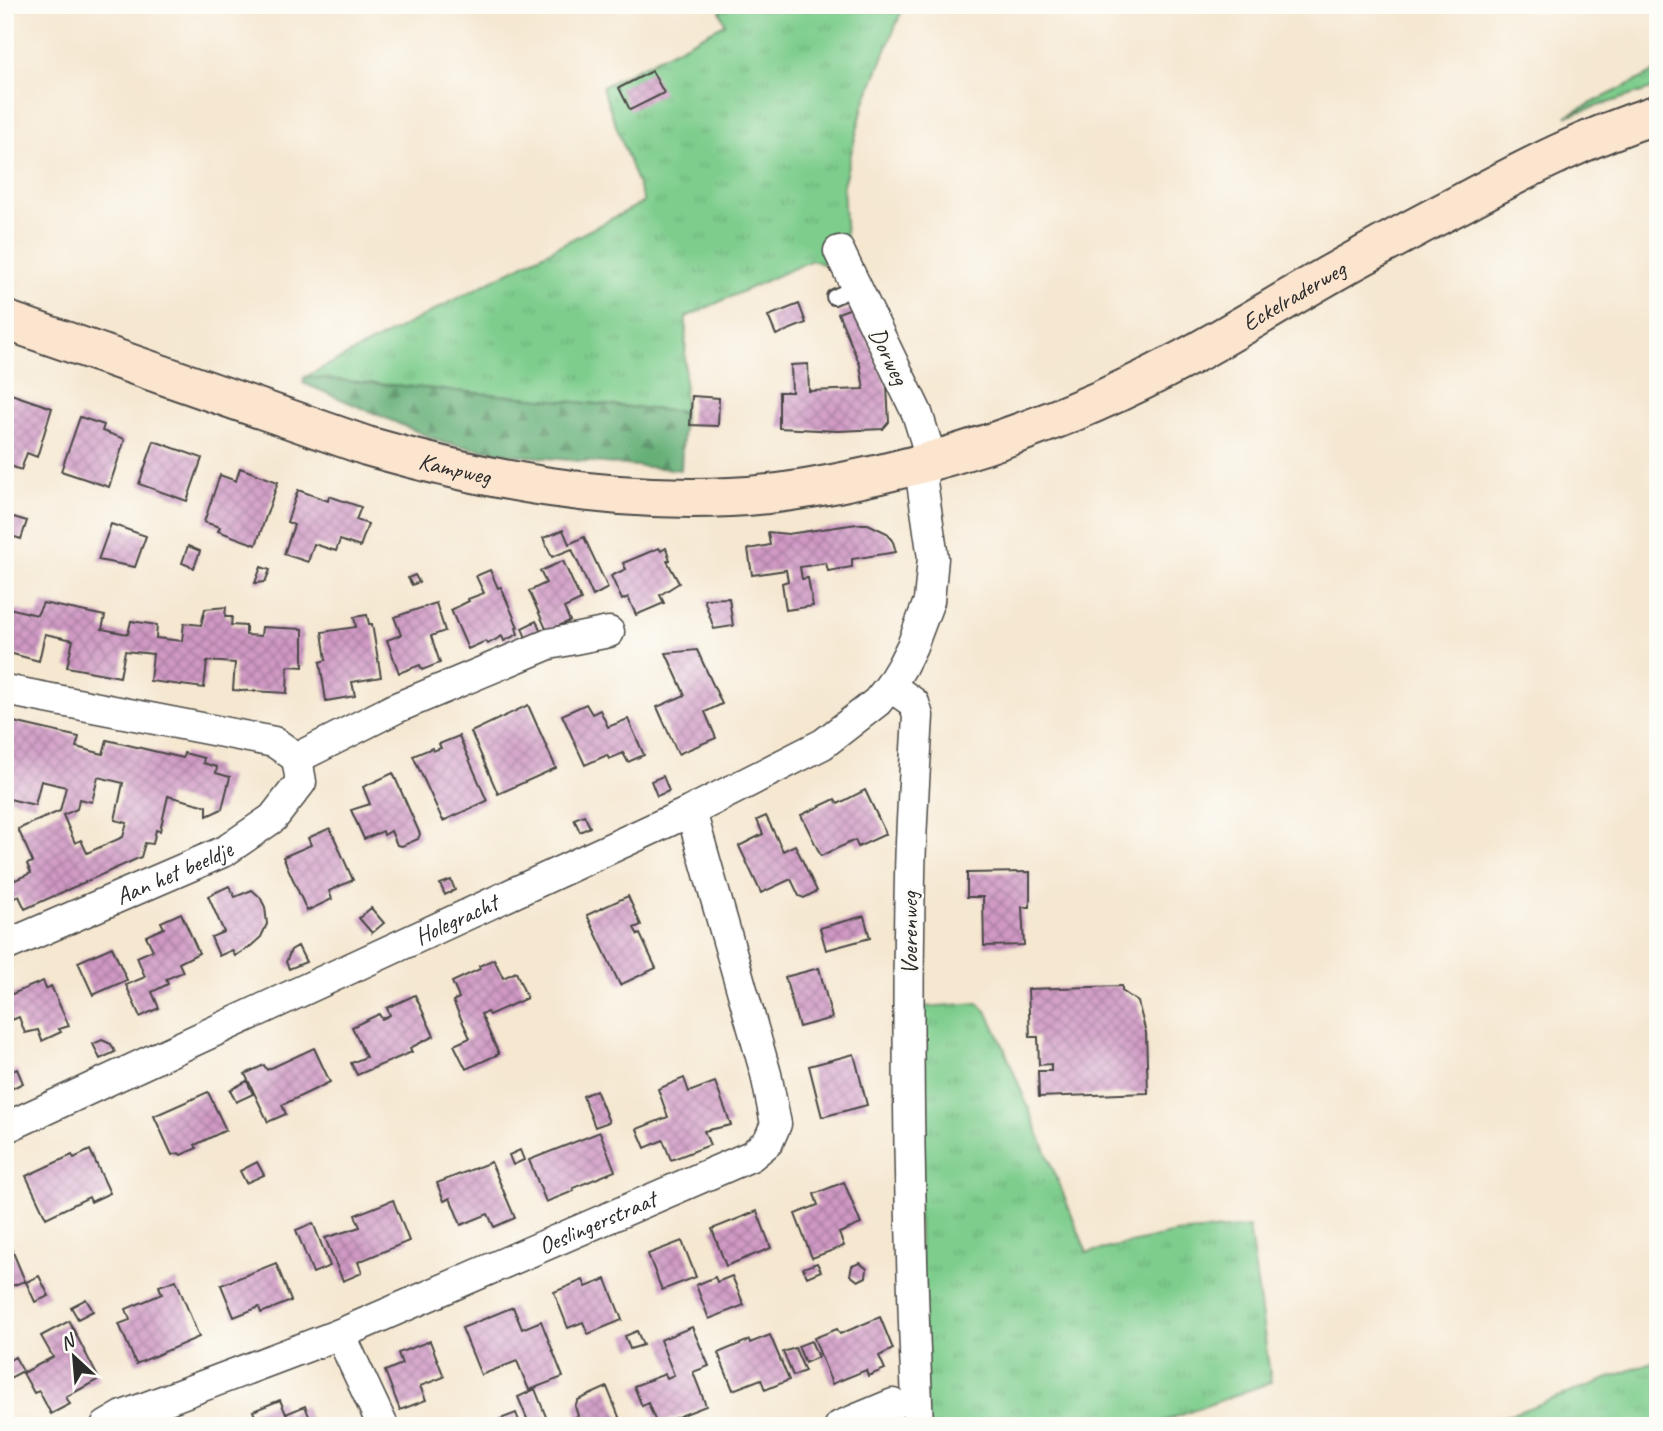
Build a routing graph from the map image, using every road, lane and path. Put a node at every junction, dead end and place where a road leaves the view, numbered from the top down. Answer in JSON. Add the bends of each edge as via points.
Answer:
{"nodes":[{"id":1,"x":1658,"y":114,"type":"edge"},
{"id":2,"x":839,"y":251,"type":"dead end"},
{"id":3,"x":5,"y":320,"type":"edge"},
{"id":4,"x":925,"y":463,"type":"junction"},
{"id":5,"x":609,"y":632,"type":"dead end"},
{"id":6,"x":890,"y":686,"type":"junction"},
{"id":7,"x":5,"y":690,"type":"edge"},
{"id":8,"x":297,"y":758,"type":"junction"},
{"id":9,"x":691,"y":811,"type":"junction"},
{"id":10,"x":5,"y":946,"type":"edge"},
{"id":11,"x":5,"y":1128,"type":"edge"},
{"id":12,"x":340,"y":1334,"type":"junction"},
{"id":13,"x":893,"y":1404,"type":"dead end"},
{"id":14,"x":106,"y":1426,"type":"edge"},
{"id":15,"x":383,"y":1426,"type":"edge"},
{"id":16,"x":840,"y":1426,"type":"edge"},
{"id":17,"x":918,"y":1426,"type":"edge"}],
"edges":[{"from":1,"to":4,"type":"main road","name":"Eckelraderweg","via":[[1591,138],[1523,170],[1103,399],[1015,436]]},
{"from":2,"to":4,"type":"street","name":"Dorweg","via":[[845,292],[917,413],[928,448]]},
{"from":3,"to":4,"type":"main road","name":"Kampweg","via":[[367,446],[540,486],[597,494],[728,498],[836,484]]},
{"from":4,"to":6,"type":"street","via":[[922,482],[932,543],[932,585],[916,638]]},
{"from":5,"to":8,"type":"street","via":[[549,644],[396,708]]},
{"from":6,"to":9,"type":"street","name":"Holegracht","via":[[864,713],[822,744]]},
{"from":6,"to":17,"type":"street","name":"Voerenweg","via":[[914,703],[918,716],[910,874],[909,1116]]},
{"from":7,"to":8,"type":"street","via":[[274,742]]},
{"from":8,"to":10,"type":"street","name":"Aan het beeldje","via":[[301,782],[273,818],[225,851]]},
{"from":9,"to":11,"type":"street","name":"Holegracht"},
{"from":9,"to":12,"type":"street","name":"Oeslingerstraat","via":[[766,1074],[776,1124],[768,1142],[751,1156]]},
{"from":12,"to":14,"type":"street","name":"Oeslingerstraat"},
{"from":12,"to":15,"type":"street"},
{"from":13,"to":16,"type":"street"}]}
